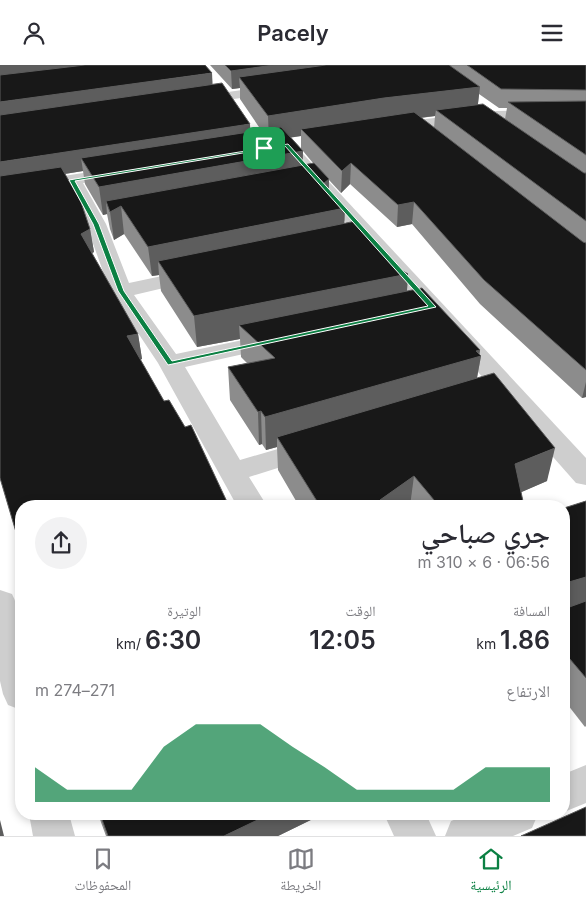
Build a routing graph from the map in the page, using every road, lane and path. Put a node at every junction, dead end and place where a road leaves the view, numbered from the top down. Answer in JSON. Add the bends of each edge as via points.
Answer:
{"nodes":[{"id":1,"x":217,"y":84,"type":"edge"},
{"id":2,"x":296,"y":86,"type":"edge"},
{"id":3,"x":228,"y":96,"type":"junction"},
{"id":4,"x":180,"y":103,"type":"edge"},
{"id":5,"x":238,"y":111,"type":"edge"},
{"id":6,"x":486,"y":111,"type":"junction"},
{"id":7,"x":586,"y":114,"type":"edge"},
{"id":8,"x":416,"y":125,"type":"junction"},
{"id":9,"x":373,"y":131,"type":"edge"},
{"id":10,"x":508,"y":133,"type":"edge"},
{"id":11,"x":431,"y":137,"type":"edge"},
{"id":12,"x":288,"y":145,"type":"edge"},
{"id":13,"x":139,"y":169,"type":"edge"},
{"id":14,"x":72,"y":180,"type":"junction"},
{"id":15,"x":0,"y":191,"type":"edge"},
{"id":16,"x":217,"y":270,"type":"edge"},
{"id":17,"x":121,"y":291,"type":"junction"},
{"id":18,"x":296,"y":336,"type":"edge"},
{"id":19,"x":170,"y":363,"type":"junction"},
{"id":20,"x":507,"y":389,"type":"junction"},
{"id":21,"x":478,"y":397,"type":"edge"},
{"id":22,"x":337,"y":440,"type":"edge"},
{"id":23,"x":232,"y":472,"type":"junction"},
{"id":24,"x":586,"y":476,"type":"edge"},
{"id":25,"x":248,"y":500,"type":"edge"},
{"id":26,"x":0,"y":603,"type":"edge"},
{"id":27,"x":15,"y":668,"type":"edge"},
{"id":28,"x":586,"y":783,"type":"edge"},
{"id":29,"x":570,"y":790,"type":"edge"},
{"id":30,"x":50,"y":820,"type":"edge"},
{"id":31,"x":408,"y":820,"type":"edge"},
{"id":32,"x":503,"y":820,"type":"edge"},
{"id":33,"x":54,"y":836,"type":"edge"},
{"id":34,"x":415,"y":836,"type":"edge"},
{"id":35,"x":466,"y":836,"type":"edge"}],
"edges":[{"from":1,"to":3,"type":"street"},
{"from":2,"to":3,"type":"street"},
{"from":3,"to":4,"type":"street"},
{"from":3,"to":5,"type":"street"},
{"from":6,"to":7,"type":"street"},
{"from":6,"to":8,"type":"street"},
{"from":6,"to":10,"type":"street"},
{"from":8,"to":9,"type":"street"},
{"from":8,"to":11,"type":"street"},
{"from":12,"to":20,"type":"street","via":[[309,183],[423,309]]},
{"from":13,"to":14,"type":"street"},
{"from":14,"to":15,"type":"street"},
{"from":14,"to":17,"type":"street","via":[[105,222]]},
{"from":16,"to":17,"type":"street"},
{"from":17,"to":19,"type":"street"},
{"from":18,"to":19,"type":"street"},
{"from":19,"to":23,"type":"street"},
{"from":20,"to":21,"type":"street"},
{"from":20,"to":24,"type":"street"},
{"from":22,"to":23,"type":"street"},
{"from":23,"to":25,"type":"street"},
{"from":26,"to":27,"type":"street"},
{"from":28,"to":29,"type":"street"},
{"from":30,"to":33,"type":"street"},
{"from":31,"to":34,"type":"street"},
{"from":32,"to":35,"type":"street"}]}
